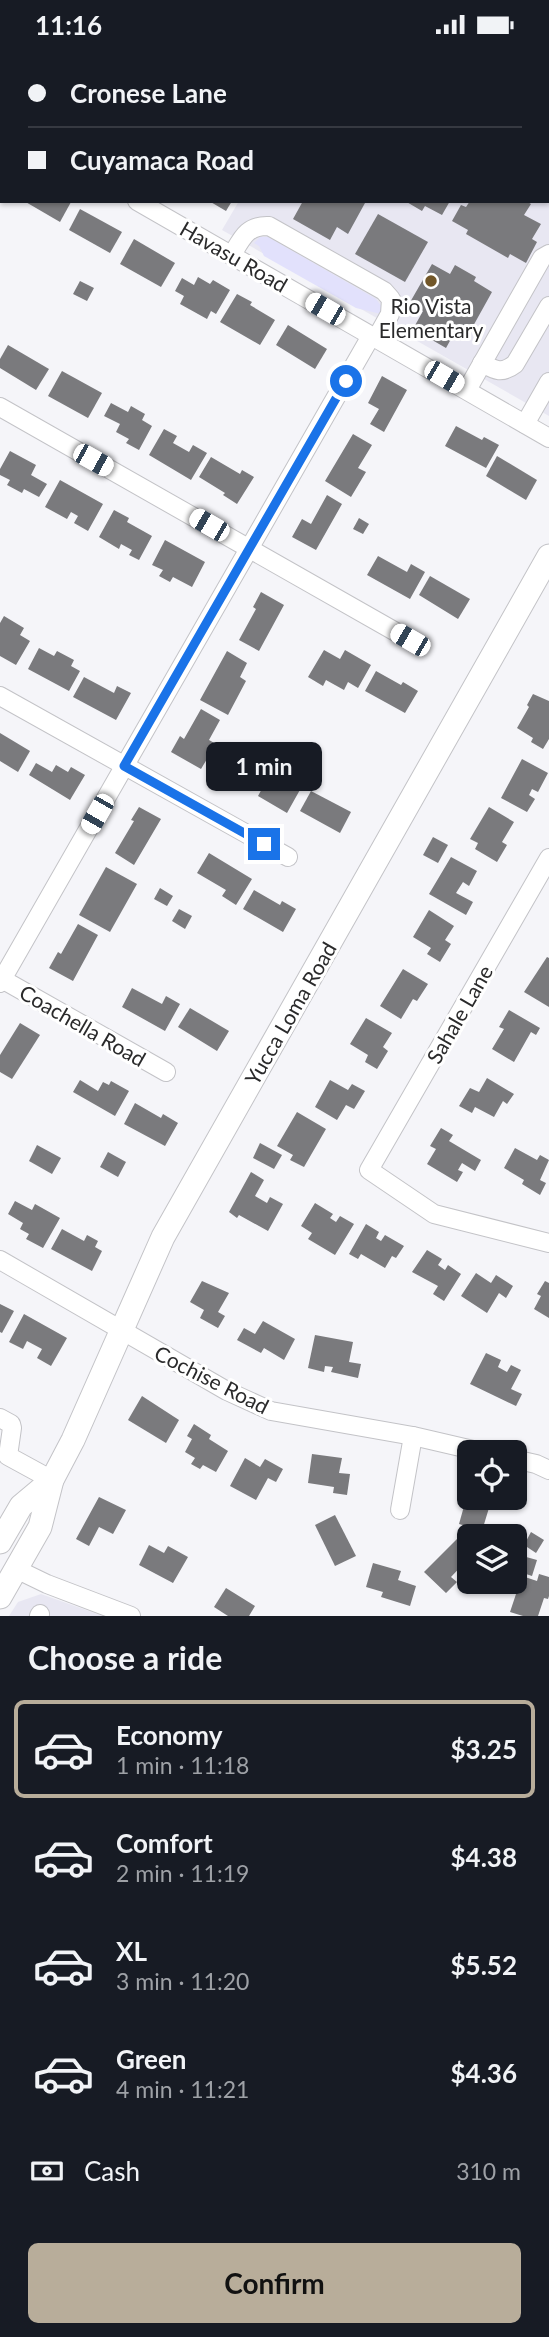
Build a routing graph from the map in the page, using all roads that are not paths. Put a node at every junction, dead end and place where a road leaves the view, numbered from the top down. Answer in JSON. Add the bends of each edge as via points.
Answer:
{"nodes":[{"id":1,"x":141,"y":203,"type":"edge"},
{"id":2,"x":549,"y":254,"type":"edge"},
{"id":3,"x":232,"y":255,"type":"junction"},
{"id":4,"x":549,"y":306,"type":"edge"},
{"id":5,"x":374,"y":338,"type":"junction"},
{"id":6,"x":482,"y":363,"type":"junction"},
{"id":7,"x":549,"y":382,"type":"edge"},
{"id":8,"x":467,"y":390,"type":"junction"},
{"id":9,"x":0,"y":407,"type":"edge"},
{"id":10,"x":525,"y":424,"type":"junction"},
{"id":11,"x":549,"y":438,"type":"edge"},
{"id":12,"x":250,"y":548,"type":"junction"},
{"id":13,"x":549,"y":556,"type":"edge"},
{"id":14,"x":410,"y":640,"type":"dead end"},
{"id":15,"x":0,"y":696,"type":"edge"},
{"id":16,"x":124,"y":766,"type":"junction"},
{"id":17,"x":288,"y":857,"type":"dead end"},
{"id":18,"x":549,"y":858,"type":"edge"},
{"id":19,"x":1,"y":980,"type":"edge"},
{"id":20,"x":166,"y":1072,"type":"dead end"},
{"id":21,"x":549,"y":1243,"type":"edge"},
{"id":22,"x":0,"y":1260,"type":"edge"},
{"id":23,"x":122,"y":1331,"type":"junction"},
{"id":24,"x":0,"y":1418,"type":"edge"},
{"id":25,"x":413,"y":1436,"type":"junction"},
{"id":26,"x":457,"y":1446,"type":"edge"},
{"id":27,"x":527,"y":1462,"type":"edge"},
{"id":28,"x":549,"y":1471,"type":"edge"},
{"id":29,"x":52,"y":1480,"type":"junction"},
{"id":30,"x":400,"y":1510,"type":"dead end"},
{"id":31,"x":0,"y":1542,"type":"edge"},
{"id":32,"x":16,"y":1569,"type":"junction"},
{"id":33,"x":0,"y":1597,"type":"edge"},
{"id":34,"x":131,"y":1616,"type":"edge"}],
"edges":[{"from":1,"to":3,"type":"street","name":"Havasu Road"},
{"from":2,"to":6,"type":"street","via":[[542,258]]},
{"from":3,"to":5,"type":"street","name":"Havasu Road"},
{"from":3,"to":5,"type":"street","via":[[246,231],[269,226],[384,292],[391,299],[390,314]]},
{"from":4,"to":6,"type":"street","via":[[515,364],[497,372]]},
{"from":5,"to":8,"type":"street","name":"Havasu Road"},
{"from":5,"to":12,"type":"street"},
{"from":6,"to":8,"type":"street"},
{"from":7,"to":10,"type":"street"},
{"from":8,"to":10,"type":"street","name":"Havasu Road"},
{"from":9,"to":12,"type":"street"},
{"from":10,"to":11,"type":"street","name":"Havasu Road"},
{"from":12,"to":14,"type":"street"},
{"from":12,"to":16,"type":"street"},
{"from":13,"to":23,"type":"main road","name":"Yucca Loma Road","via":[[163,1237]]},
{"from":15,"to":16,"type":"street"},
{"from":16,"to":17,"type":"street"},
{"from":16,"to":19,"type":"street"},
{"from":18,"to":21,"type":"street","name":"Sahale Lane","via":[[369,1170],[434,1214]]},
{"from":19,"to":20,"type":"street","name":"Coachella Road"},
{"from":22,"to":23,"type":"street","name":"Cochise Road"},
{"from":23,"to":25,"type":"street","name":"Cochise Road","via":[[271,1411]]},
{"from":23,"to":29,"type":"main road","name":"Yucca Loma Road"},
{"from":24,"to":29,"type":"street","via":[[12,1428],[8,1456]]},
{"from":25,"to":26,"type":"street","name":"Cochise Road"},
{"from":25,"to":30,"type":"street"},
{"from":27,"to":28,"type":"street"},
{"from":29,"to":31,"type":"main road","name":"Yucca Loma Road","via":[[21,1506]]},
{"from":29,"to":32,"type":"main road","name":"Yucca Loma Road","via":[[40,1527]]},
{"from":32,"to":33,"type":"main road","name":"Yucca Loma Road"},
{"from":32,"to":34,"type":"street"}]}
